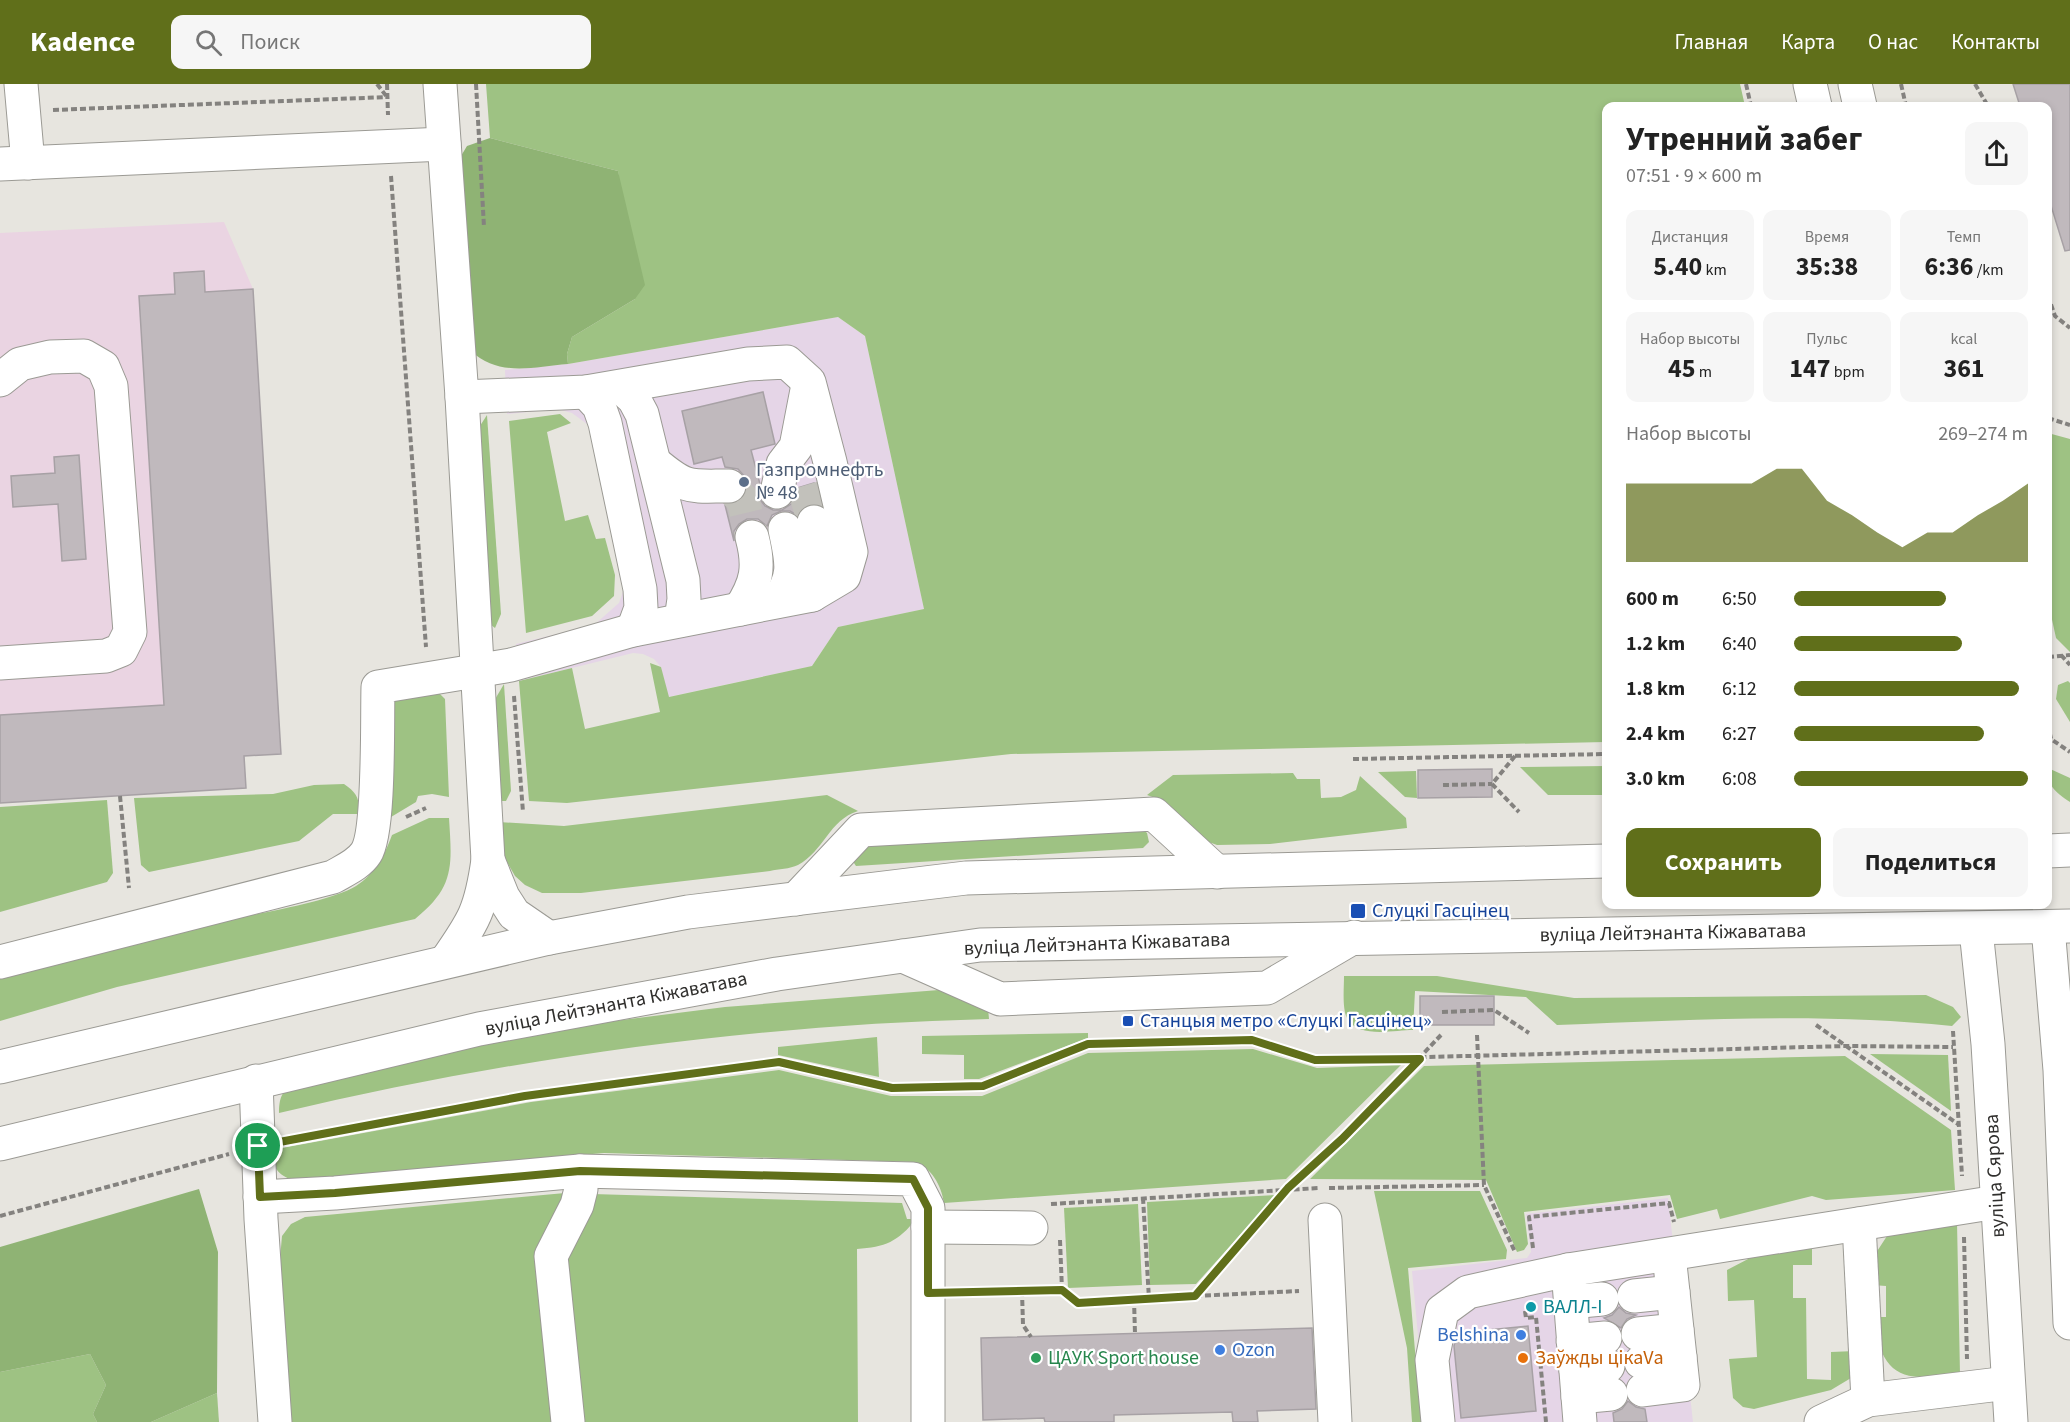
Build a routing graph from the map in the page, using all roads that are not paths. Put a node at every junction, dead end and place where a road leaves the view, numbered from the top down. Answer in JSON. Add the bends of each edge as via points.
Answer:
{"nodes":[{"id":1,"x":440,"y":84,"type":"edge"},
{"id":2,"x":1810,"y":84,"type":"edge"},
{"id":3,"x":1855,"y":84,"type":"edge"},
{"id":4,"x":22,"y":98,"type":"edge"},
{"id":5,"x":1814,"y":102,"type":"edge"},
{"id":6,"x":1859,"y":102,"type":"edge"},
{"id":7,"x":444,"y":144,"type":"junction"},
{"id":8,"x":14,"y":164,"type":"edge"},
{"id":9,"x":0,"y":380,"type":"edge"},
{"id":10,"x":809,"y":382,"type":"junction"},
{"id":11,"x":622,"y":388,"type":"junction"},
{"id":12,"x":586,"y":392,"type":"junction"},
{"id":13,"x":462,"y":398,"type":"junction"},
{"id":14,"x":655,"y":463,"type":"junction"},
{"id":15,"x":729,"y":486,"type":"dead end"},
{"id":16,"x":790,"y":489,"type":"tunnel mouth"},
{"id":17,"x":752,"y":537,"type":"tunnel mouth"},
{"id":18,"x":812,"y":595,"type":"junction"},
{"id":19,"x":778,"y":602,"type":"junction"},
{"id":20,"x":740,"y":609,"type":"junction"},
{"id":21,"x":681,"y":620,"type":"junction"},
{"id":22,"x":633,"y":630,"type":"junction"},
{"id":23,"x":0,"y":663,"type":"edge"},
{"id":24,"x":477,"y":670,"type":"junction"},
{"id":25,"x":2070,"y":850,"type":"edge"},
{"id":26,"x":2052,"y":851,"type":"edge"},
{"id":27,"x":488,"y":860,"type":"junction"},
{"id":28,"x":1602,"y":861,"type":"edge"},
{"id":29,"x":1217,"y":872,"type":"junction"},
{"id":30,"x":796,"y":899,"type":"junction"},
{"id":31,"x":1974,"y":917,"type":"edge"},
{"id":32,"x":2054,"y":919,"type":"edge"},
{"id":33,"x":1354,"y":937,"type":"junction"},
{"id":34,"x":549,"y":938,"type":"junction"},
{"id":35,"x":903,"y":956,"type":"junction"},
{"id":36,"x":0,"y":962,"type":"edge"},
{"id":37,"x":446,"y":962,"type":"junction"},
{"id":38,"x":0,"y":1067,"type":"edge"},
{"id":39,"x":256,"y":1081,"type":"junction"},
{"id":40,"x":0,"y":1144,"type":"edge"},
{"id":41,"x":580,"y":1171,"type":"junction"},
{"id":42,"x":260,"y":1197,"type":"junction"},
{"id":43,"x":1997,"y":1202,"type":"junction"},
{"id":44,"x":1325,"y":1220,"type":"dead end"},
{"id":45,"x":1050,"y":1221,"type":"road end"},
{"id":46,"x":1859,"y":1224,"type":"junction"},
{"id":47,"x":928,"y":1227,"type":"junction"},
{"id":48,"x":2068,"y":1230,"type":"edge"},
{"id":49,"x":1672,"y":1241,"type":"junction"},
{"id":50,"x":1568,"y":1270,"type":"junction"},
{"id":51,"x":1673,"y":1292,"type":"junction"},
{"id":52,"x":1634,"y":1296,"type":"dead end"},
{"id":53,"x":2070,"y":1323,"type":"edge"},
{"id":54,"x":1678,"y":1343,"type":"junction"},
{"id":55,"x":1577,"y":1383,"type":"edge"},
{"id":56,"x":2008,"y":1383,"type":"junction"},
{"id":57,"x":1868,"y":1400,"type":"junction"},
{"id":58,"x":275,"y":1422,"type":"edge"},
{"id":59,"x":568,"y":1422,"type":"edge"},
{"id":60,"x":928,"y":1422,"type":"edge"},
{"id":61,"x":1335,"y":1422,"type":"edge"},
{"id":62,"x":1438,"y":1422,"type":"edge"},
{"id":63,"x":1821,"y":1422,"type":"edge"},
{"id":64,"x":2011,"y":1422,"type":"edge"}],
"edges":[{"from":1,"to":7,"type":"main road"},
{"from":2,"to":5,"type":"main road"},
{"from":3,"to":6,"type":"main road"},
{"from":4,"to":8,"type":"main road"},
{"from":7,"to":8,"type":"main road"},
{"from":7,"to":13,"type":"main road"},
{"from":9,"to":23,"type":"main road","via":[[20,364],[50,357],[84,356],[103,367],[111,386],[130,632],[121,650],[106,656]]},
{"from":10,"to":11,"type":"main road","via":[[787,362],[748,364]]},
{"from":10,"to":16,"type":"main road","via":[[796,447],[783,464]]},
{"from":10,"to":18,"type":"main road","via":[[851,552],[844,576]]},
{"from":11,"to":12,"type":"main road"},
{"from":11,"to":14,"type":"main road","via":[[642,414]]},
{"from":12,"to":13,"type":"main road"},
{"from":12,"to":22,"type":"main road","via":[[599,406],[605,423],[640,589],[641,608]]},
{"from":13,"to":24,"type":"main road"},
{"from":14,"to":15,"type":"main road","via":[[679,483],[699,488]]},
{"from":14,"to":21,"type":"main road","via":[[682,580]]},
{"from":17,"to":20,"type":"main road","via":[[756,552],[754,587]]},
{"from":18,"to":19,"type":"main road"},
{"from":18,"to":19,"type":"main road","via":[[824,572],[799,526],[791,559],[791,583]]},
{"from":19,"to":20,"type":"main road"},
{"from":20,"to":21,"type":"main road"},
{"from":21,"to":22,"type":"main road"},
{"from":22,"to":24,"type":"main road","via":[[511,665]]},
{"from":24,"to":27,"type":"main road"},
{"from":24,"to":36,"type":"main road","via":[[378,687],[374,823],[368,851],[333,877]]},
{"from":25,"to":26,"type":"main road"},
{"from":27,"to":34,"type":"main road","via":[[514,914]]},
{"from":27,"to":37,"type":"main road","via":[[483,897],[474,922]]},
{"from":28,"to":29,"type":"main road"},
{"from":29,"to":30,"type":"main road","via":[[966,878]]},
{"from":29,"to":30,"type":"main road","via":[[1154,814],[861,830]]},
{"from":30,"to":34,"type":"main road","via":[[688,912]]},
{"from":31,"to":32,"type":"main road","name":"вуліца Лейтэнанта Кіжаватава"},
{"from":31,"to":33,"type":"main road","name":"вуліца Лейтэнанта Кіжаватава"},
{"from":31,"to":43,"type":"main road","name":"вуліца Сярова","via":[[1988,1044]]},
{"from":32,"to":48,"type":"main road"},
{"from":33,"to":35,"type":"main road","name":"вуліца Лейтэнанта Кіжаватава","via":[[980,945]]},
{"from":33,"to":35,"type":"main road","via":[[1268,988],[1034,998],[1000,999]]},
{"from":34,"to":37,"type":"main road"},
{"from":35,"to":39,"type":"main road","name":"вуліца Лейтэнанта Кіжаватава","via":[[606,1004]]},
{"from":37,"to":38,"type":"main road"},
{"from":39,"to":40,"type":"main road","name":"вуліца Лейтэнанта Кіжаватава"},
{"from":39,"to":42,"type":"main road"},
{"from":41,"to":42,"type":"main road"},
{"from":41,"to":47,"type":"main road","via":[[913,1179],[928,1208]]},
{"from":41,"to":59,"type":"main road","via":[[577,1205],[550,1256]]},
{"from":42,"to":58,"type":"main road"},
{"from":43,"to":46,"type":"main road"},
{"from":43,"to":56,"type":"main road","name":"вуліца Сярова"},
{"from":44,"to":61,"type":"main road"},
{"from":45,"to":47,"type":"main road"},
{"from":46,"to":49,"type":"main road"},
{"from":46,"to":57,"type":"main road"},
{"from":47,"to":60,"type":"main road"},
{"from":48,"to":53,"type":"main road"},
{"from":49,"to":50,"type":"main road"},
{"from":49,"to":51,"type":"main road"},
{"from":50,"to":55,"type":"main road","via":[[1586,1301]]},
{"from":50,"to":62,"type":"main road","via":[[1468,1292],[1442,1311],[1432,1360]]},
{"from":51,"to":52,"type":"main road"},
{"from":51,"to":54,"type":"main road"},
{"from":54,"to":54,"type":"main road","via":[[1641,1362],[1683,1385]]},
{"from":55,"to":55,"type":"main road","via":[[1608,1366]]},
{"from":56,"to":57,"type":"main road"},
{"from":56,"to":64,"type":"main road","name":"вуліца Сярова"},
{"from":57,"to":63,"type":"main road"}]}
